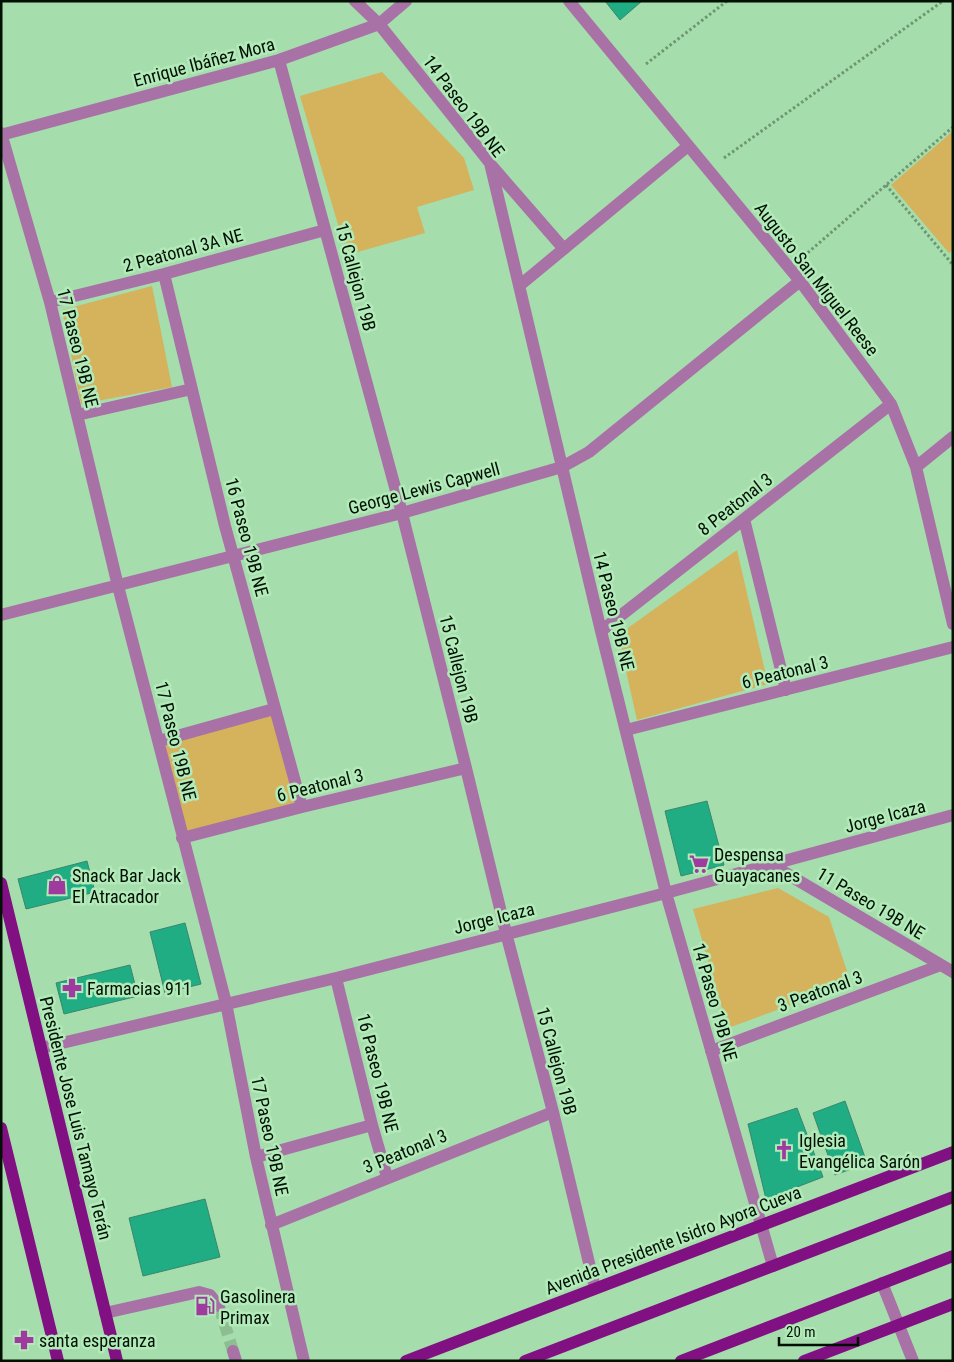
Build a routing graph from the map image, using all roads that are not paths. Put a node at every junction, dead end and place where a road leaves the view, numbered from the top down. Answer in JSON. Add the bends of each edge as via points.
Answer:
{"nodes":[{"id":1,"x":355,"y":1,"type":"edge"},
{"id":2,"x":406,"y":1,"type":"edge"},
{"id":3,"x":568,"y":1,"type":"edge"},
{"id":4,"x":379,"y":24,"type":"junction"},
{"id":5,"x":279,"y":60,"type":"junction"},
{"id":6,"x":1,"y":134,"type":"edge"},
{"id":7,"x":688,"y":146,"type":"junction"},
{"id":8,"x":490,"y":163,"type":"junction"},
{"id":9,"x":325,"y":230,"type":"junction"},
{"id":10,"x":564,"y":249,"type":"junction"},
{"id":11,"x":164,"y":274,"type":"junction"},
{"id":12,"x":800,"y":281,"type":"junction"},
{"id":13,"x":519,"y":286,"type":"junction"},
{"id":14,"x":50,"y":302,"type":"junction"},
{"id":15,"x":192,"y":389,"type":"junction"},
{"id":16,"x":891,"y":404,"type":"junction"},
{"id":17,"x":77,"y":415,"type":"junction"},
{"id":18,"x":953,"y":437,"type":"edge"},
{"id":19,"x":916,"y":466,"type":"junction"},
{"id":20,"x":562,"y":467,"type":"junction"},
{"id":21,"x":402,"y":513,"type":"junction"},
{"id":22,"x":744,"y":519,"type":"junction"},
{"id":23,"x":234,"y":555,"type":"junction"},
{"id":24,"x":118,"y":586,"type":"junction"},
{"id":25,"x":1,"y":615,"type":"edge"},
{"id":26,"x":953,"y":624,"type":"edge"},
{"id":27,"x":600,"y":631,"type":"junction"},
{"id":28,"x":953,"y":647,"type":"edge"},
{"id":29,"x":786,"y":690,"type":"junction"},
{"id":30,"x":274,"y":709,"type":"junction"},
{"id":31,"x":626,"y":730,"type":"junction"},
{"id":32,"x":158,"y":741,"type":"junction"},
{"id":33,"x":466,"y":768,"type":"junction"},
{"id":34,"x":302,"y":807,"type":"junction"},
{"id":35,"x":953,"y":815,"type":"edge"},
{"id":36,"x":182,"y":838,"type":"junction"},
{"id":37,"x":772,"y":865,"type":"junction"},
{"id":38,"x":1,"y":883,"type":"edge"},
{"id":39,"x":666,"y":893,"type":"junction"},
{"id":40,"x":506,"y":933,"type":"junction"},
{"id":41,"x":941,"y":965,"type":"junction"},
{"id":42,"x":953,"y":972,"type":"edge"},
{"id":43,"x":336,"y":978,"type":"junction"},
{"id":44,"x":226,"y":1003,"type":"junction"},
{"id":45,"x":41,"y":1048,"type":"junction"},
{"id":46,"x":711,"y":1051,"type":"junction"},
{"id":47,"x":553,"y":1112,"type":"junction"},
{"id":48,"x":372,"y":1125,"type":"junction"},
{"id":49,"x":1,"y":1128,"type":"edge"},
{"id":50,"x":953,"y":1152,"type":"edge"},
{"id":51,"x":256,"y":1156,"type":"junction"},
{"id":52,"x":387,"y":1177,"type":"junction"},
{"id":53,"x":953,"y":1197,"type":"edge"},
{"id":54,"x":271,"y":1225,"type":"junction"},
{"id":55,"x":762,"y":1225,"type":"junction"},
{"id":56,"x":953,"y":1256,"type":"edge"},
{"id":57,"x":773,"y":1266,"type":"junction"},
{"id":58,"x":882,"y":1283,"type":"junction"},
{"id":59,"x":596,"y":1288,"type":"junction"},
{"id":60,"x":953,"y":1304,"type":"edge"},
{"id":61,"x":219,"y":1306,"type":"tunnel mouth"},
{"id":62,"x":105,"y":1313,"type":"junction"},
{"id":63,"x":899,"y":1324,"type":"junction"},
{"id":64,"x":58,"y":1361,"type":"edge"},
{"id":65,"x":117,"y":1361,"type":"edge"},
{"id":66,"x":304,"y":1361,"type":"edge"},
{"id":67,"x":406,"y":1361,"type":"edge"},
{"id":68,"x":525,"y":1361,"type":"edge"},
{"id":69,"x":681,"y":1361,"type":"edge"},
{"id":70,"x":804,"y":1361,"type":"edge"},
{"id":71,"x":913,"y":1361,"type":"edge"}],
"edges":[{"from":1,"to":4,"type":"street","name":"14 Paseo 19B NE"},
{"from":2,"to":4,"type":"street","name":"Enrique Ibáñez Mora"},
{"from":3,"to":7,"type":"street","name":"Augusto San Miguel Reese"},
{"from":4,"to":5,"type":"street","name":"Enrique Ibáñez Mora"},
{"from":4,"to":8,"type":"street","name":"14 Paseo 19B NE"},
{"from":5,"to":6,"type":"street","name":"Enrique Ibáñez Mora"},
{"from":5,"to":9,"type":"street","name":"15 Callejon 19B"},
{"from":6,"to":14,"type":"street","name":"17 Paseo 19B NE"},
{"from":7,"to":10,"type":"street"},
{"from":7,"to":12,"type":"street","name":"Augusto San Miguel Reese"},
{"from":8,"to":10,"type":"street"},
{"from":8,"to":13,"type":"street","name":"14 Paseo 19B NE"},
{"from":9,"to":11,"type":"street","name":"2 Peatonal 3A NE"},
{"from":9,"to":21,"type":"street","name":"15 Callejon 19B"},
{"from":10,"to":13,"type":"street"},
{"from":11,"to":14,"type":"street","name":"2 Peatonal 3A NE"},
{"from":11,"to":15,"type":"street","name":"16 Paseo 19B NE"},
{"from":12,"to":16,"type":"street","name":"Augusto San Miguel Reese"},
{"from":12,"to":20,"type":"street","name":"George Lewis Capwell","via":[[589,452]]},
{"from":13,"to":20,"type":"street","name":"14 Paseo 19B NE"},
{"from":14,"to":17,"type":"street","name":"17 Paseo 19B NE"},
{"from":15,"to":17,"type":"street"},
{"from":15,"to":23,"type":"street","name":"16 Paseo 19B NE"},
{"from":16,"to":19,"type":"street","name":"Augusto San Miguel Reese"},
{"from":16,"to":22,"type":"street","name":"8 Peatonal 3"},
{"from":17,"to":24,"type":"street","name":"17 Paseo 19B NE"},
{"from":18,"to":19,"type":"street"},
{"from":19,"to":26,"type":"street","name":"Augusto San Miguel Reese"},
{"from":20,"to":21,"type":"street","name":"George Lewis Capwell"},
{"from":20,"to":27,"type":"street","name":"14 Paseo 19B NE"},
{"from":21,"to":23,"type":"street","name":"George Lewis Capwell"},
{"from":21,"to":33,"type":"street","name":"15 Callejon 19B"},
{"from":22,"to":27,"type":"street","name":"8 Peatonal 3"},
{"from":22,"to":29,"type":"street"},
{"from":23,"to":24,"type":"street","name":"George Lewis Capwell"},
{"from":23,"to":30,"type":"street","name":"16 Paseo 19B NE"},
{"from":24,"to":25,"type":"street","name":"George Lewis Capwell"},
{"from":24,"to":32,"type":"street","name":"17 Paseo 19B NE"},
{"from":27,"to":31,"type":"street","name":"14 Paseo 19B NE"},
{"from":28,"to":29,"type":"street","name":"6 Peatonal 3"},
{"from":29,"to":31,"type":"street","name":"6 Peatonal 3"},
{"from":30,"to":32,"type":"street"},
{"from":30,"to":34,"type":"street","name":"16 Paseo 19B NE"},
{"from":31,"to":39,"type":"street","name":"14 Paseo 19B NE"},
{"from":32,"to":36,"type":"street","name":"17 Paseo 19B NE"},
{"from":33,"to":34,"type":"street","name":"6 Peatonal 3"},
{"from":33,"to":40,"type":"street","name":"15 Callejon 19B"},
{"from":34,"to":36,"type":"street","name":"6 Peatonal 3"},
{"from":35,"to":37,"type":"street","name":"Jorge Icaza"},
{"from":36,"to":44,"type":"street","name":"17 Paseo 19B NE"},
{"from":37,"to":39,"type":"street","name":"Jorge Icaza"},
{"from":37,"to":41,"type":"street","name":"11 Paseo 19B NE"},
{"from":38,"to":45,"type":"main road","name":"Presidente Jose Luis Tamayo Terán"},
{"from":39,"to":40,"type":"street","name":"Jorge Icaza"},
{"from":39,"to":46,"type":"street","name":"14 Paseo 19B NE"},
{"from":40,"to":43,"type":"street","name":"Jorge Icaza"},
{"from":40,"to":47,"type":"street","name":"15 Callejon 19B"},
{"from":41,"to":42,"type":"street","name":"11 Paseo 19B NE"},
{"from":41,"to":46,"type":"street","name":"3 Peatonal 3"},
{"from":43,"to":44,"type":"street","name":"Jorge Icaza"},
{"from":43,"to":48,"type":"street","name":"16 Paseo 19B NE"},
{"from":44,"to":45,"type":"street","name":"Jorge Icaza"},
{"from":44,"to":51,"type":"street","name":"17 Paseo 19B NE"},
{"from":45,"to":62,"type":"main road","name":"Presidente Jose Luis Tamayo Terán"},
{"from":46,"to":55,"type":"street","name":"14 Paseo 19B NE"},
{"from":47,"to":52,"type":"street","name":"3 Peatonal 3"},
{"from":47,"to":59,"type":"street","name":"15 Callejon 19B"},
{"from":48,"to":51,"type":"street"},
{"from":48,"to":52,"type":"street","name":"16 Paseo 19B NE"},
{"from":49,"to":64,"type":"main road"},
{"from":50,"to":55,"type":"main road","name":"Avenida Presidente Isidro Ayora Cueva"},
{"from":51,"to":54,"type":"street","name":"17 Paseo 19B NE"},
{"from":52,"to":54,"type":"street","name":"3 Peatonal 3"},
{"from":53,"to":57,"type":"main road"},
{"from":54,"to":66,"type":"street","name":"17 Paseo 19B NE"},
{"from":55,"to":57,"type":"street","name":"14 Paseo 19B NE"},
{"from":55,"to":59,"type":"main road","name":"Avenida Presidente Isidro Ayora Cueva"},
{"from":56,"to":58,"type":"main road"},
{"from":57,"to":68,"type":"main road"},
{"from":58,"to":63,"type":"street"},
{"from":58,"to":69,"type":"main road"},
{"from":59,"to":67,"type":"main road","name":"Avenida Presidente Isidro Ayora Cueva"},
{"from":60,"to":63,"type":"main road"},
{"from":61,"to":62,"type":"street","via":[[210,1295],[199,1292]]},
{"from":62,"to":65,"type":"main road","name":"Presidente Jose Luis Tamayo Terán"},
{"from":63,"to":70,"type":"main road"},
{"from":63,"to":71,"type":"street"}]}
